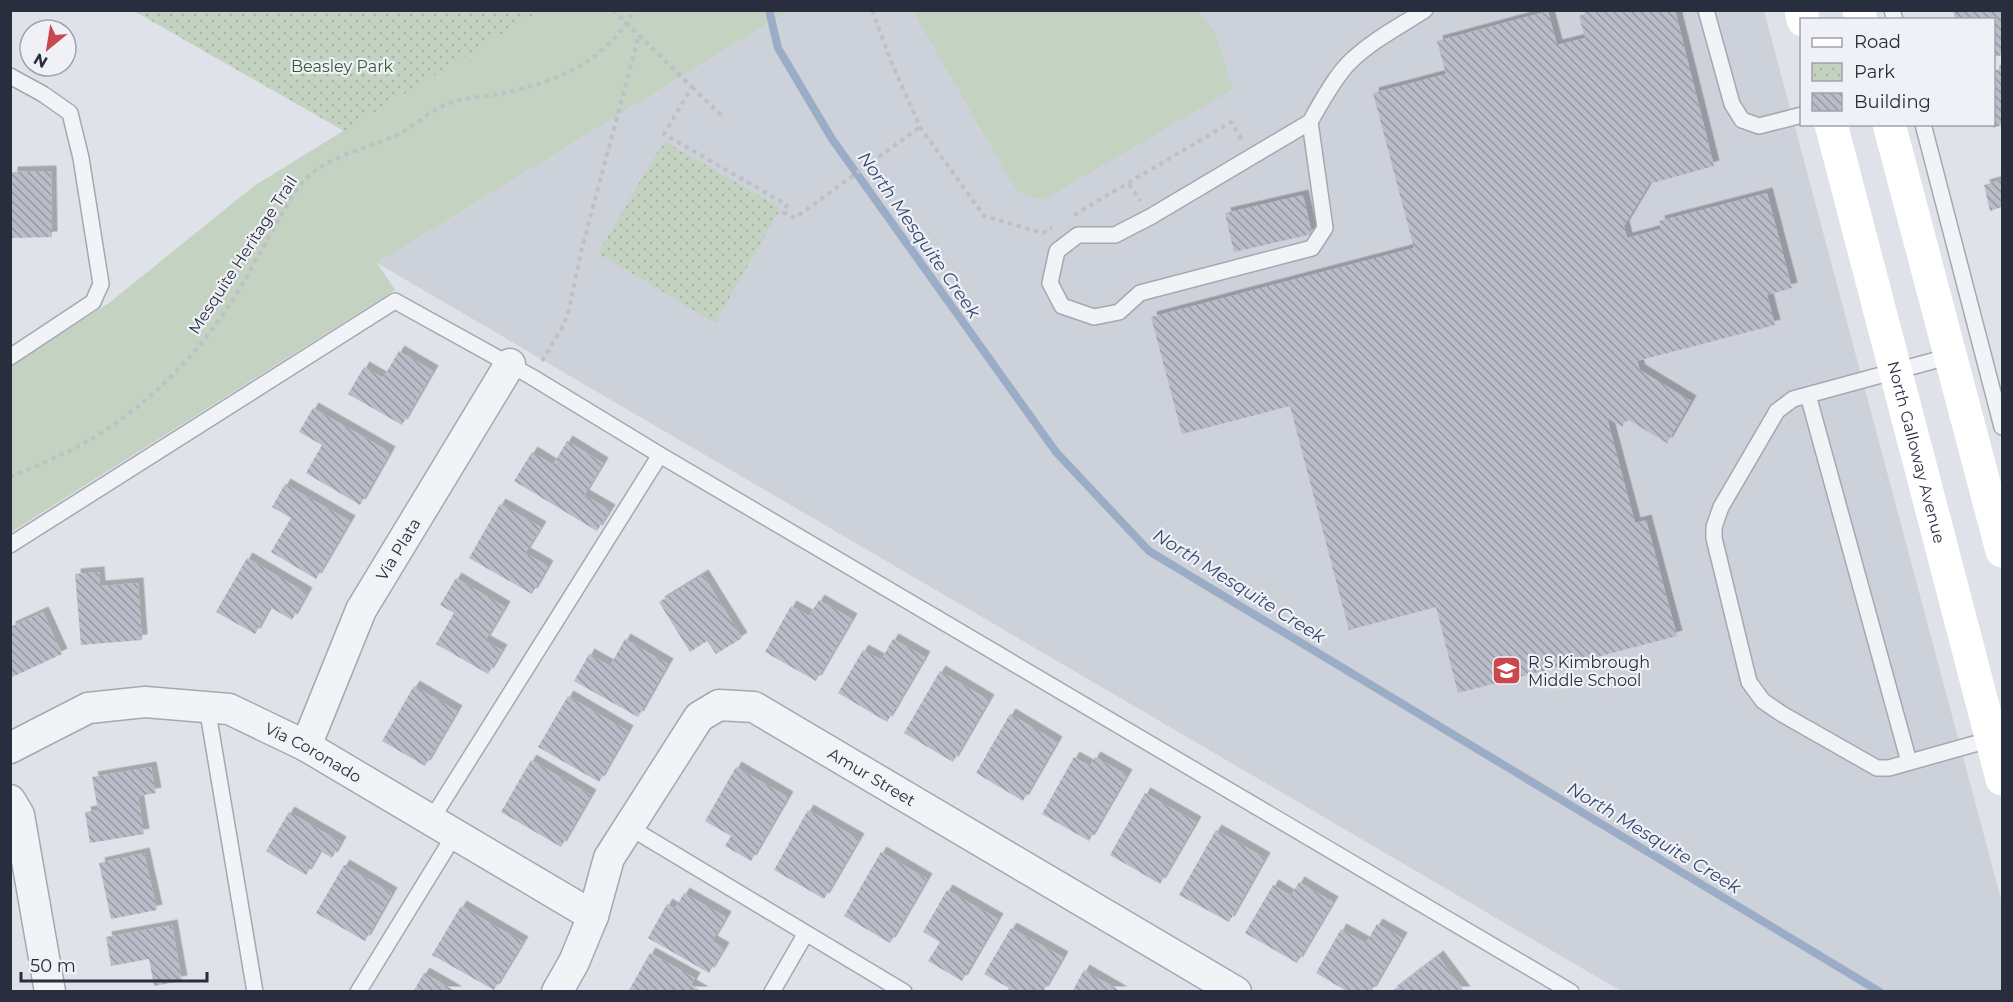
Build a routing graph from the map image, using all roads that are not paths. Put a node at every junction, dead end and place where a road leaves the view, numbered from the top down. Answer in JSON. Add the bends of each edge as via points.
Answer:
{"nodes":[{"id":1,"x":1425,"y":10,"type":"edge"},
{"id":2,"x":1706,"y":10,"type":"edge"},
{"id":3,"x":10,"y":76,"type":"edge"},
{"id":4,"x":1800,"y":116,"type":"edge"},
{"id":5,"x":1310,"y":122,"type":"junction"},
{"id":6,"x":1832,"y":126,"type":"edge"},
{"id":7,"x":1890,"y":126,"type":"edge"},
{"id":8,"x":1924,"y":126,"type":"edge"},
{"id":9,"x":1951,"y":356,"type":"junction"},
{"id":10,"x":10,"y":357,"type":"edge"},
{"id":11,"x":521,"y":371,"type":"junction"},
{"id":12,"x":1896,"y":371,"type":"junction"},
{"id":13,"x":1808,"y":395,"type":"junction"},
{"id":14,"x":2002,"y":427,"type":"edge"},
{"id":15,"x":660,"y":455,"type":"junction"},
{"id":16,"x":10,"y":545,"type":"edge"},
{"id":17,"x":2002,"y":551,"type":"edge"},
{"id":18,"x":207,"y":707,"type":"junction"},
{"id":19,"x":1997,"y":738,"type":"edge"},
{"id":20,"x":306,"y":746,"type":"junction"},
{"id":21,"x":10,"y":748,"type":"edge"},
{"id":22,"x":1909,"y":762,"type":"junction"},
{"id":23,"x":2002,"y":779,"type":"edge"},
{"id":24,"x":10,"y":800,"type":"edge"},
{"id":25,"x":443,"y":827,"type":"junction"},
{"id":26,"x":629,"y":828,"type":"junction"},
{"id":27,"x":593,"y":916,"type":"junction"},
{"id":28,"x":806,"y":933,"type":"junction"},
{"id":29,"x":50,"y":992,"type":"edge"},
{"id":30,"x":255,"y":992,"type":"edge"},
{"id":31,"x":357,"y":992,"type":"edge"},
{"id":32,"x":557,"y":992,"type":"edge"},
{"id":33,"x":772,"y":992,"type":"edge"},
{"id":34,"x":904,"y":992,"type":"edge"},
{"id":35,"x":1236,"y":992,"type":"edge"},
{"id":36,"x":1571,"y":992,"type":"edge"}],
"edges":[{"from":1,"to":5,"type":"lane","via":[[1350,61]]},
{"from":2,"to":4,"type":"lane","via":[[1732,104],[1742,120],[1759,126]]},
{"from":3,"to":10,"type":"lane","via":[[70,113],[81,158],[100,284],[93,302]]},
{"from":5,"to":5,"type":"lane","via":[[1115,235],[1078,235],[1057,251],[1050,283],[1062,306],[1094,317],[1119,312],[1140,292],[1312,248],[1325,228]]},
{"from":6,"to":12,"type":"main road","name":"North Galloway Avenue"},
{"from":7,"to":9,"type":"main road"},
{"from":8,"to":14,"type":"lane"},
{"from":9,"to":12,"type":"lane"},
{"from":9,"to":17,"type":"main road"},
{"from":11,"to":15,"type":"lane"},
{"from":11,"to":16,"type":"lane","via":[[395,301]]},
{"from":11,"to":20,"type":"street","name":"Via Plata","via":[[362,610]]},
{"from":12,"to":13,"type":"lane"},
{"from":12,"to":19,"type":"main road","name":"North Galloway Avenue"},
{"from":13,"to":22,"type":"lane"},
{"from":13,"to":22,"type":"lane","via":[[1793,399],[1777,411],[1721,507],[1714,527],[1749,682],[1763,701],[1782,714],[1876,768]]},
{"from":15,"to":25,"type":"lane"},
{"from":15,"to":36,"type":"lane"},
{"from":18,"to":20,"type":"street","name":"Via Coronado","via":[[229,709]]},
{"from":18,"to":21,"type":"street","name":"Via Coronado","via":[[144,702],[88,708]]},
{"from":18,"to":30,"type":"lane"},
{"from":19,"to":22,"type":"lane"},
{"from":19,"to":23,"type":"main road","name":"North Galloway Avenue"},
{"from":20,"to":25,"type":"street","name":"Via Coronado"},
{"from":24,"to":29,"type":"street","via":[[20,815]]},
{"from":25,"to":27,"type":"street","name":"Via Coronado"},
{"from":25,"to":31,"type":"lane"},
{"from":26,"to":27,"type":"street","name":"Amur Street","via":[[609,858]]},
{"from":26,"to":28,"type":"lane"},
{"from":26,"to":35,"type":"street","name":"Amur Street","via":[[699,717],[719,705],[754,707]]},
{"from":27,"to":32,"type":"street","name":"Amur Street"},
{"from":28,"to":33,"type":"lane"},
{"from":28,"to":34,"type":"lane"}]}
